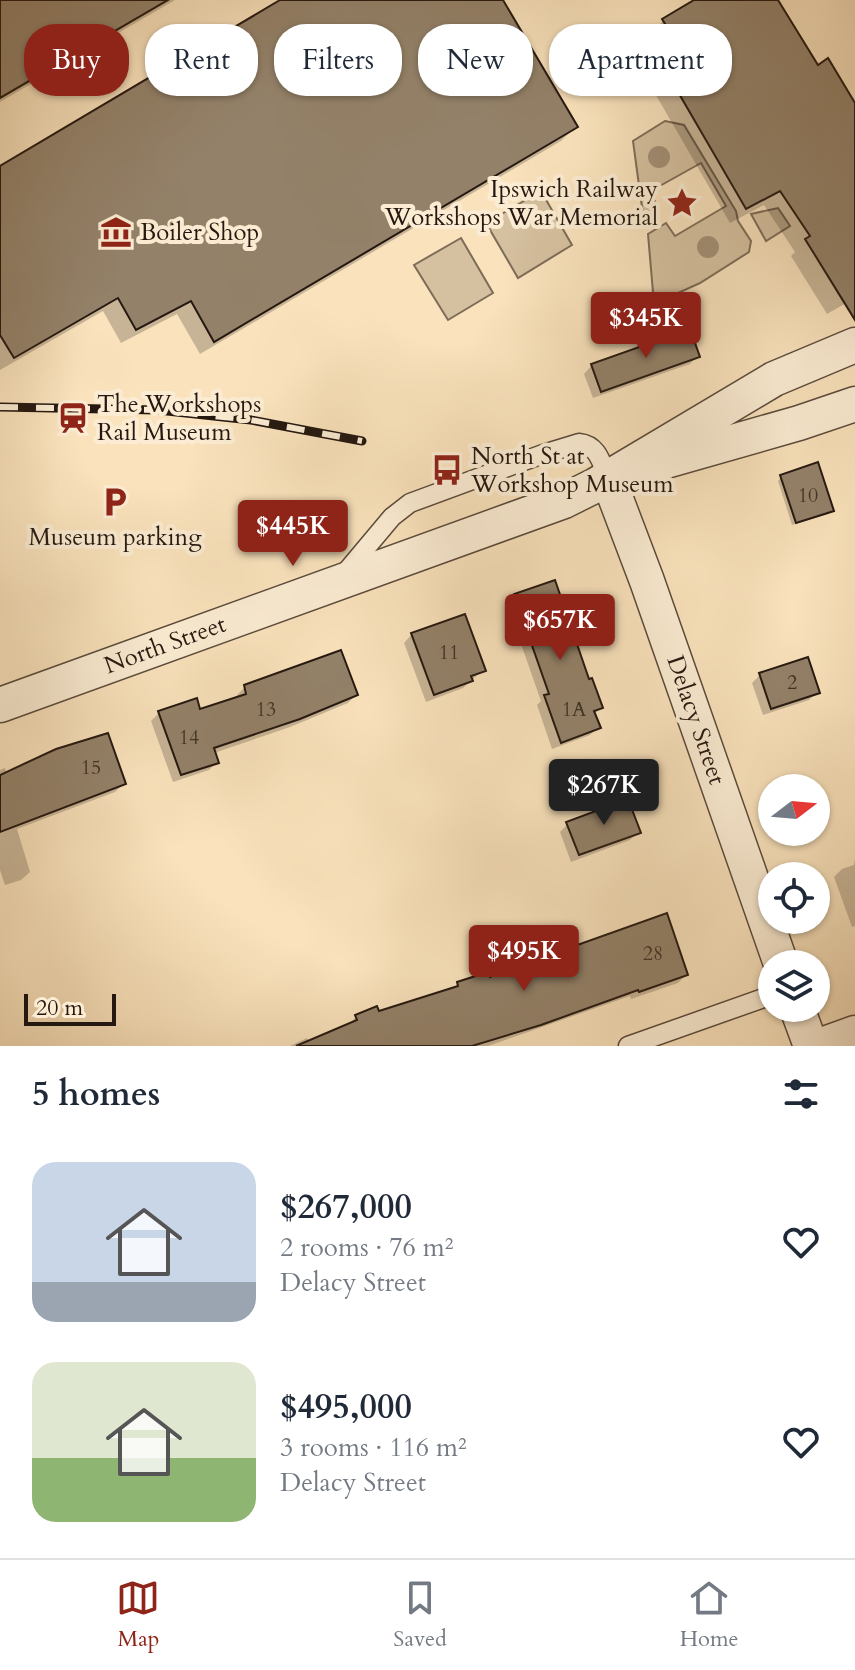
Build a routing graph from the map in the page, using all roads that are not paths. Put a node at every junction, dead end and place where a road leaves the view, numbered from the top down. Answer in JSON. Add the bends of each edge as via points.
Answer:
{"nodes":[{"id":1,"x":855,"y":345,"type":"edge"},
{"id":2,"x":855,"y":404,"type":"edge"},
{"id":3,"x":608,"y":478,"type":"junction"},
{"id":4,"x":331,"y":585,"type":"junction"},
{"id":5,"x":0,"y":705,"type":"edge"},
{"id":6,"x":776,"y":950,"type":"edge"},
{"id":7,"x":758,"y":1000,"type":"edge"},
{"id":8,"x":802,"y":1022,"type":"edge"},
{"id":9,"x":855,"y":1033,"type":"edge"},
{"id":10,"x":628,"y":1046,"type":"edge"},
{"id":11,"x":811,"y":1046,"type":"edge"},
{"id":12,"x":819,"y":1046,"type":"edge"}],
"edges":[{"from":1,"to":3,"type":"street","name":"North Street","via":[[764,384]]},
{"from":2,"to":3,"type":"street","name":"North Street"},
{"from":3,"to":4,"type":"street","name":"North Street","via":[[564,501]]},
{"from":3,"to":4,"type":"lane","name":"North Street","via":[[596,452],[579,443],[419,498],[392,517]]},
{"from":3,"to":6,"type":"street","name":"Delacy Street"},
{"from":4,"to":5,"type":"street","name":"North Street"},
{"from":7,"to":10,"type":"lane"},
{"from":8,"to":11,"type":"street"},
{"from":9,"to":12,"type":"street"}]}
